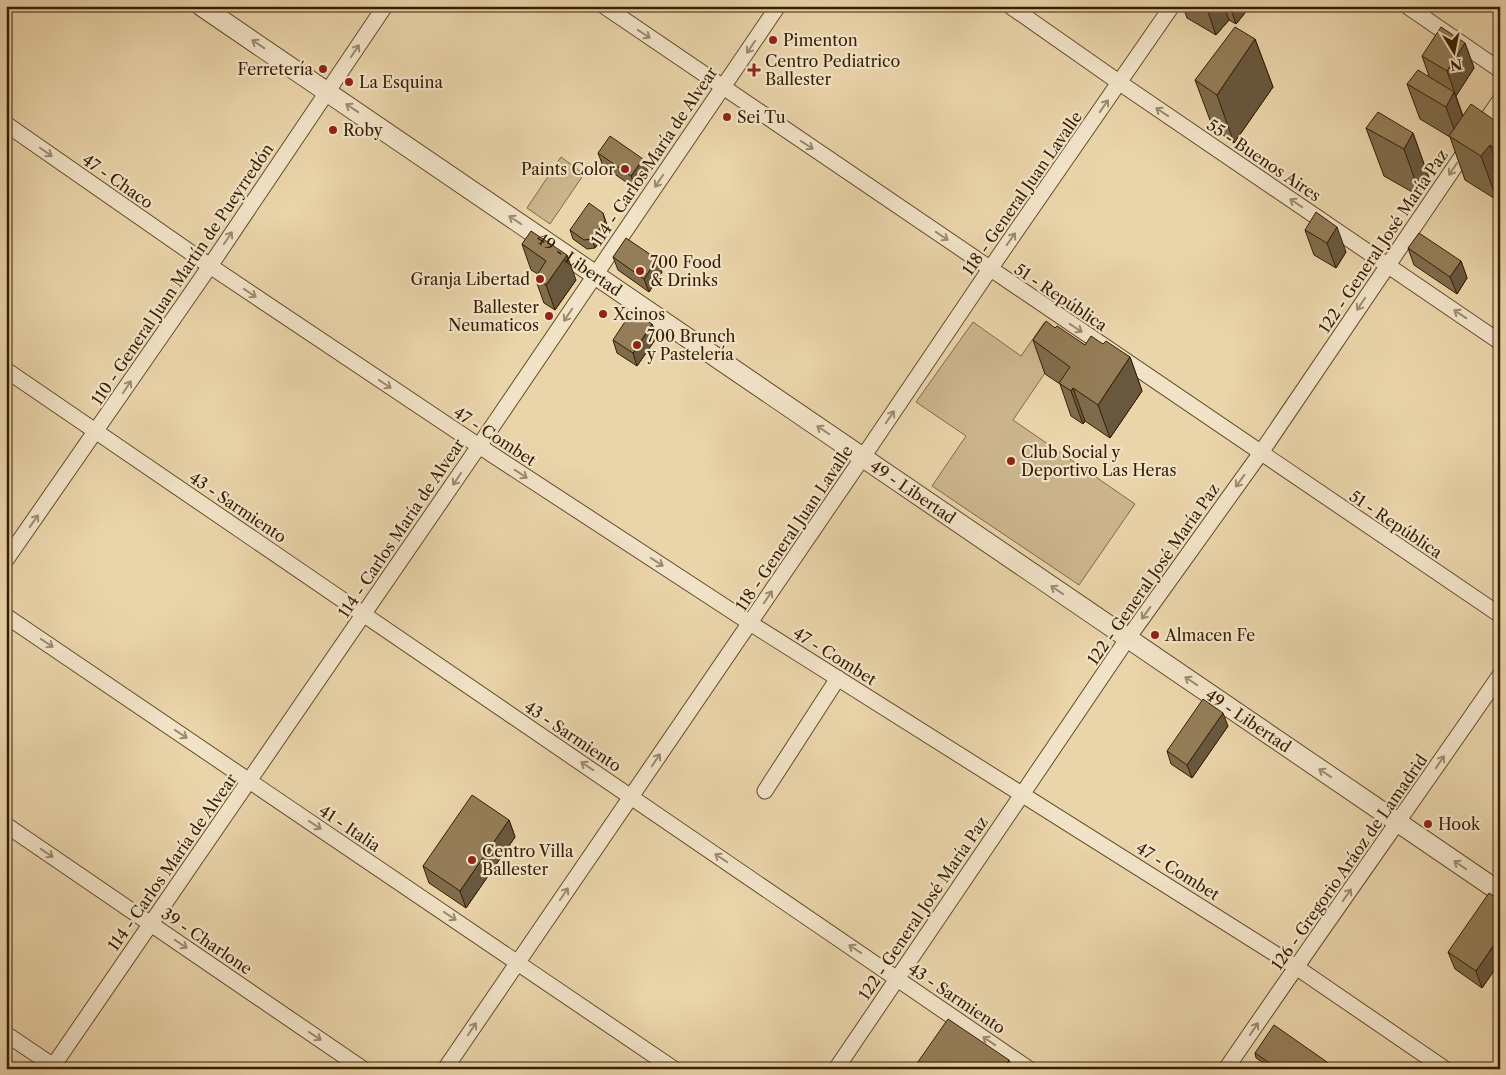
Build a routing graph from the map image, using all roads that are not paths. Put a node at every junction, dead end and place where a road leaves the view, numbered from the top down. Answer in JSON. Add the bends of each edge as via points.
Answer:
{"nodes":[{"id":1,"x":201,"y":6,"type":"edge"},
{"id":2,"x":385,"y":6,"type":"edge"},
{"id":3,"x":604,"y":6,"type":"edge"},
{"id":4,"x":778,"y":6,"type":"edge"},
{"id":5,"x":1010,"y":6,"type":"edge"},
{"id":6,"x":1172,"y":6,"type":"edge"},
{"id":7,"x":1407,"y":6,"type":"edge"},
{"id":8,"x":1500,"y":70,"type":"edge"},
{"id":9,"x":1120,"y":83,"type":"junction"},
{"id":10,"x":723,"y":87,"type":"junction"},
{"id":11,"x":327,"y":91,"type":"junction"},
{"id":12,"x":1500,"y":100,"type":"edge"},
{"id":13,"x":6,"y":124,"type":"edge"},
{"id":14,"x":1388,"y":265,"type":"junction"},
{"id":15,"x":210,"y":266,"type":"junction"},
{"id":16,"x":990,"y":269,"type":"junction"},
{"id":17,"x":595,"y":274,"type":"junction"},
{"id":18,"x":1500,"y":342,"type":"edge"},
{"id":19,"x":6,"y":370,"type":"edge"},
{"id":20,"x":96,"y":431,"type":"junction"},
{"id":21,"x":479,"y":446,"type":"junction"},
{"id":22,"x":1260,"y":454,"type":"junction"},
{"id":23,"x":863,"y":457,"type":"junction"},
{"id":24,"x":6,"y":560,"type":"edge"},
{"id":25,"x":364,"y":614,"type":"junction"},
{"id":26,"x":6,"y":616,"type":"edge"},
{"id":27,"x":1500,"y":616,"type":"edge"},
{"id":28,"x":750,"y":623,"type":"junction"},
{"id":29,"x":1128,"y":638,"type":"junction"},
{"id":30,"x":1500,"y":675,"type":"edge"},
{"id":31,"x":838,"y":678,"type":"junction"},
{"id":32,"x":249,"y":781,"type":"junction"},
{"id":33,"x":765,"y":791,"type":"dead end"},
{"id":34,"x":1022,"y":794,"type":"junction"},
{"id":35,"x":631,"y":796,"type":"junction"},
{"id":36,"x":1398,"y":823,"type":"junction"},
{"id":37,"x":6,"y":825,"type":"edge"},
{"id":38,"x":1500,"y":892,"type":"edge"},
{"id":39,"x":150,"y":923,"type":"junction"},
{"id":40,"x":518,"y":962,"type":"junction"},
{"id":41,"x":1296,"y":967,"type":"junction"},
{"id":42,"x":897,"y":978,"type":"junction"},
{"id":43,"x":6,"y":1034,"type":"edge"},
{"id":44,"x":54,"y":1068,"type":"edge"},
{"id":45,"x":363,"y":1069,"type":"edge"},
{"id":46,"x":445,"y":1069,"type":"edge"},
{"id":47,"x":674,"y":1069,"type":"edge"},
{"id":48,"x":836,"y":1069,"type":"edge"},
{"id":49,"x":1029,"y":1069,"type":"edge"},
{"id":50,"x":1226,"y":1069,"type":"edge"},
{"id":51,"x":1446,"y":1069,"type":"edge"}],
"edges":[{"from":11,"to":1,"type":"street","name":"49 - Libertad","one_way":true},
{"from":11,"to":2,"type":"street","name":"110 - General Juan Martín de Pueyrredón","one_way":true},
{"from":3,"to":10,"type":"street","name":"51 - República","one_way":true},
{"from":4,"to":10,"type":"street","name":"114 - Carlos María de Alvear","one_way":true},
{"from":5,"to":9,"type":"street","name":"55 - Buenos Aires"},
{"from":6,"to":9,"type":"street","name":"118 - General Juan Lavalle"},
{"from":7,"to":8,"type":"street"},
{"from":14,"to":9,"type":"street","name":"55 - Buenos Aires","one_way":true},
{"from":16,"to":9,"type":"street","name":"118 - General Juan Lavalle","one_way":true},
{"from":10,"to":16,"type":"street","name":"51 - República","one_way":true},
{"from":10,"to":17,"type":"street","name":"114 - Carlos María de Alvear","one_way":true},
{"from":15,"to":11,"type":"street","name":"110 - General Juan Martín de Pueyrredón","one_way":true},
{"from":17,"to":11,"type":"street","name":"49 - Libertad","one_way":true},
{"from":12,"to":14,"type":"street","name":"122 - General José María Paz","one_way":true},
{"from":13,"to":15,"type":"street","name":"47 - Chaco","one_way":true},
{"from":18,"to":14,"type":"street","name":"55 - Buenos Aires","one_way":true},
{"from":14,"to":22,"type":"street","name":"122 - General José María Paz","one_way":true},
{"from":20,"to":15,"type":"street","name":"110 - General Juan Martín de Pueyrredón","one_way":true},
{"from":15,"to":21,"type":"street","name":"47 - Combet","one_way":true},
{"from":16,"to":22,"type":"street","name":"51 - República","one_way":true},
{"from":23,"to":16,"type":"street","name":"118 - General Juan Lavalle","one_way":true},
{"from":17,"to":21,"type":"street","name":"114 - Carlos María de Alvear","one_way":true},
{"from":23,"to":17,"type":"street","name":"49 - Libertad","one_way":true},
{"from":19,"to":20,"type":"street","name":"43 - Sarmiento"},
{"from":24,"to":20,"type":"street","name":"110 - General Juan Martín de Pueyrredón","one_way":true},
{"from":20,"to":25,"type":"street","name":"43 - Sarmiento"},
{"from":21,"to":25,"type":"street","name":"114 - Carlos María de Alvear","one_way":true},
{"from":21,"to":28,"type":"street","name":"47 - Combet","one_way":true},
{"from":22,"to":27,"type":"street","name":"51 - República"},
{"from":22,"to":29,"type":"street","name":"122 - General José María Paz","one_way":true},
{"from":28,"to":23,"type":"street","name":"118 - General Juan Lavalle","one_way":true},
{"from":29,"to":23,"type":"street","name":"49 - Libertad","one_way":true},
{"from":25,"to":32,"type":"street","name":"114 - Carlos María de Alvear"},
{"from":35,"to":25,"type":"street","name":"43 - Sarmiento","one_way":true},
{"from":26,"to":32,"type":"street","name":"41 - Italia","one_way":true},
{"from":28,"to":31,"type":"street","name":"47 - Combet"},
{"from":35,"to":28,"type":"street","name":"118 - General Juan Lavalle","one_way":true},
{"from":29,"to":34,"type":"street","name":"122 - General José María Paz"},
{"from":36,"to":29,"type":"street","name":"49 - Libertad","one_way":true},
{"from":36,"to":30,"type":"street","name":"126 - Gregorio Aráoz de Lamadrid","one_way":true},
{"from":31,"to":33,"type":"street"},
{"from":31,"to":34,"type":"street","name":"47 - Combet"},
{"from":32,"to":39,"type":"street","name":"114 - Carlos María de Alvear"},
{"from":32,"to":40,"type":"street","name":"41 - Italia","one_way":true},
{"from":34,"to":41,"type":"street","name":"47 - Combet"},
{"from":34,"to":42,"type":"street","name":"122 - General José María Paz"},
{"from":40,"to":35,"type":"street","name":"118 - General Juan Lavalle","one_way":true},
{"from":42,"to":35,"type":"street","name":"43 - Sarmiento","one_way":true},
{"from":38,"to":36,"type":"street","name":"49 - Libertad","one_way":true},
{"from":41,"to":36,"type":"street","name":"126 - Gregorio Aráoz de Lamadrid","one_way":true},
{"from":37,"to":39,"type":"street","name":"39 - Charlone","one_way":true},
{"from":39,"to":44,"type":"street","name":"114 - Carlos María de Alvear"},
{"from":39,"to":45,"type":"street","name":"39 - Charlone","one_way":true},
{"from":46,"to":40,"type":"street","name":"118 - General Juan Lavalle","one_way":true},
{"from":40,"to":47,"type":"street","name":"41 - Italia"},
{"from":50,"to":41,"type":"street","name":"126 - Gregorio Aráoz de Lamadrid","one_way":true},
{"from":41,"to":51,"type":"street","name":"47 - Combet"},
{"from":42,"to":48,"type":"street","name":"122 - General José María Paz"},
{"from":49,"to":42,"type":"street","name":"43 - Sarmiento","one_way":true},
{"from":43,"to":44,"type":"street"}]}
